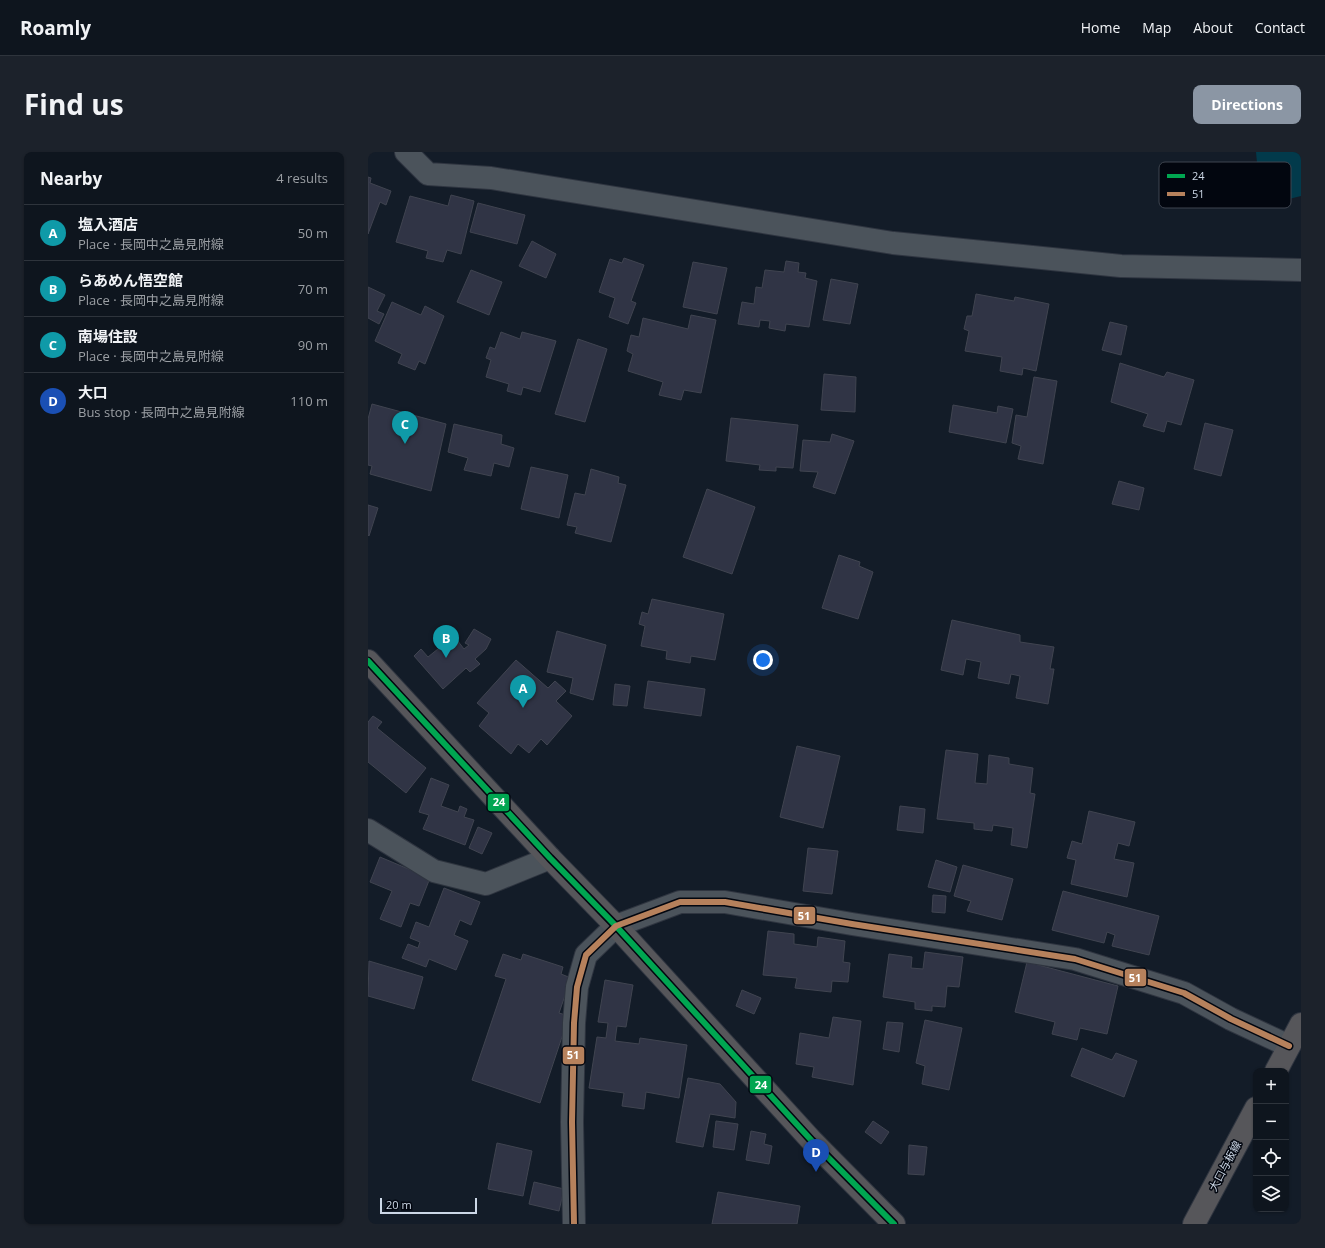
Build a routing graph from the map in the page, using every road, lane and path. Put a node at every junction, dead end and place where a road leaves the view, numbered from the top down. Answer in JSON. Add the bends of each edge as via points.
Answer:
{"nodes":[{"id":1,"x":406,"y":152,"type":"edge"},
{"id":2,"x":1301,"y":270,"type":"edge"},
{"id":3,"x":368,"y":662,"type":"edge"},
{"id":4,"x":368,"y":830,"type":"edge"},
{"id":5,"x":550,"y":858,"type":"junction"},
{"id":6,"x":616,"y":926,"type":"junction"},
{"id":7,"x":1301,"y":1024,"type":"edge"},
{"id":8,"x":1289,"y":1046,"type":"junction"},
{"id":9,"x":1278,"y":1068,"type":"edge"},
{"id":10,"x":1253,"y":1114,"type":"edge"},
{"id":11,"x":574,"y":1224,"type":"edge"},
{"id":12,"x":894,"y":1224,"type":"edge"},
{"id":13,"x":1194,"y":1224,"type":"edge"}],
"edges":[{"from":1,"to":2,"type":"street","via":[[428,174],[491,178],[893,243],[1121,266]]},
{"from":3,"to":5,"type":"main road"},
{"from":4,"to":5,"type":"street","via":[[434,871],[486,884]]},
{"from":5,"to":6,"type":"main road"},
{"from":6,"to":8,"type":"street","via":[[680,902],[725,902],[1075,959],[1184,993]]},
{"from":6,"to":11,"type":"street","via":[[586,955],[577,988],[572,1122]]},
{"from":6,"to":12,"type":"main road","via":[[812,1141]]},
{"from":7,"to":8,"type":"main road"},
{"from":8,"to":9,"type":"main road"},
{"from":10,"to":13,"type":"main road","name":"大口与板線"}]}
